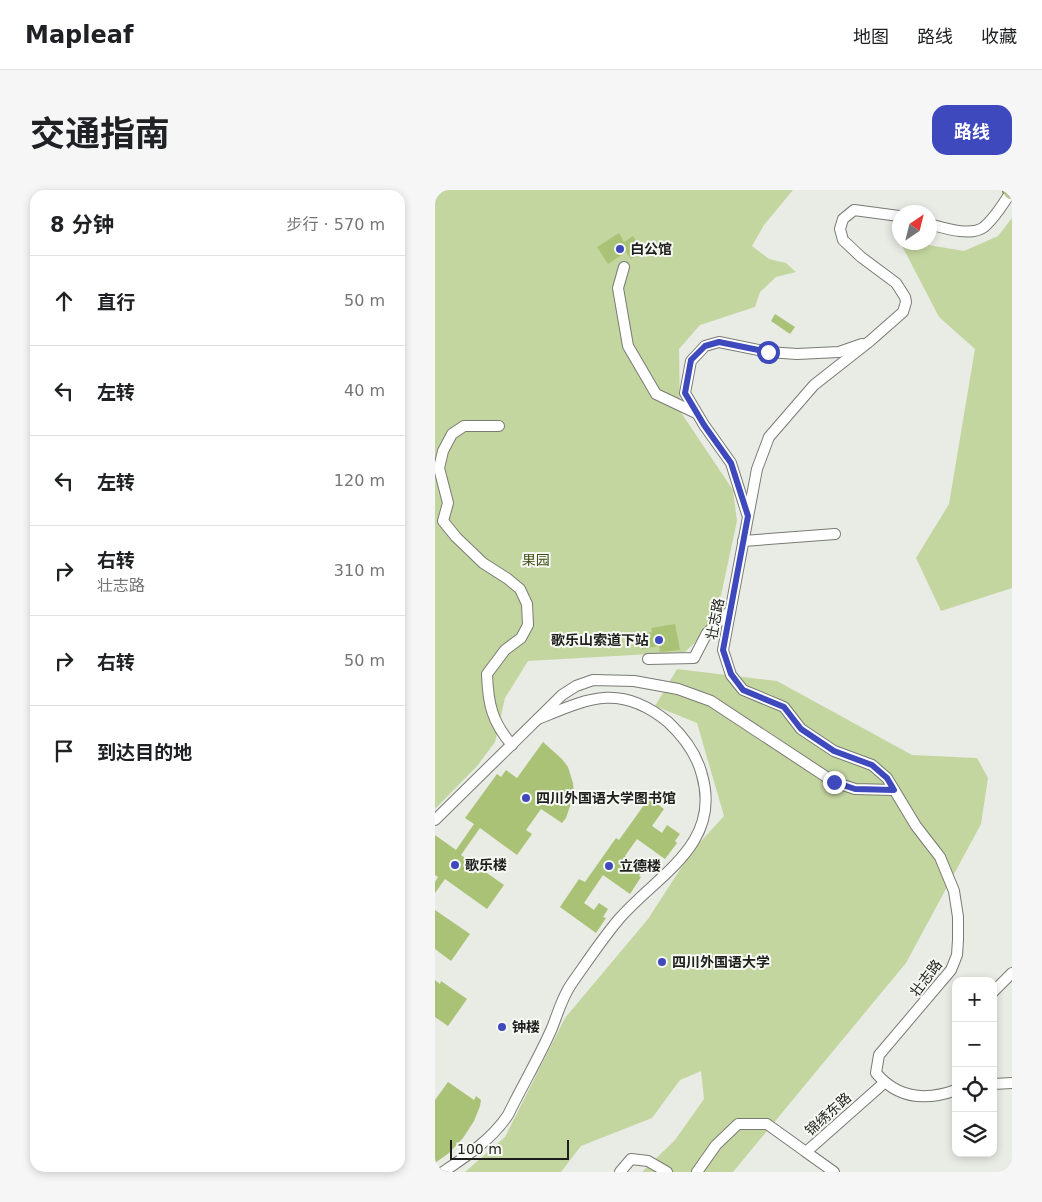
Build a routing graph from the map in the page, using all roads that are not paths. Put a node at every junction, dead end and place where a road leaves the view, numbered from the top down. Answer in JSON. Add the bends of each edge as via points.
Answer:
{"nodes":[{"id":1,"x":1011,"y":191,"type":"edge"},
{"id":2,"x":892,"y":215,"type":"edge"},
{"id":3,"x":937,"y":226,"type":"edge"},
{"id":4,"x":624,"y":267,"type":"dead end"},
{"id":5,"x":870,"y":342,"type":"junction"},
{"id":6,"x":697,"y":413,"type":"junction"},
{"id":7,"x":499,"y":426,"type":"dead end"},
{"id":8,"x":748,"y":516,"type":"junction"},
{"id":9,"x":835,"y":534,"type":"dead end"},
{"id":10,"x":743,"y":541,"type":"junction"},
{"id":11,"x":730,"y":611,"type":"junction"},
{"id":12,"x":648,"y":659,"type":"dead end"},
{"id":13,"x":538,"y":719,"type":"junction"},
{"id":14,"x":512,"y":745,"type":"junction"},
{"id":15,"x":894,"y":790,"type":"junction"},
{"id":16,"x":435,"y":820,"type":"edge"},
{"id":17,"x":1012,"y":973,"type":"edge"},
{"id":18,"x":997,"y":988,"type":"edge"},
{"id":19,"x":884,"y":1083,"type":"junction"},
{"id":20,"x":1012,"y":1083,"type":"edge"},
{"id":21,"x":997,"y":1084,"type":"edge"},
{"id":22,"x":952,"y":1092,"type":"edge"},
{"id":23,"x":806,"y":1152,"type":"junction"},
{"id":24,"x":443,"y":1172,"type":"edge"},
{"id":25,"x":620,"y":1172,"type":"edge"},
{"id":26,"x":667,"y":1172,"type":"edge"},
{"id":27,"x":697,"y":1172,"type":"edge"},
{"id":28,"x":834,"y":1172,"type":"edge"}],
"edges":[{"from":1,"to":3,"type":"street","via":[[983,228],[956,231]]},
{"from":2,"to":5,"type":"street","name":"壮志路","via":[[854,210],[843,219],[840,229],[843,240],[896,283],[905,297],[903,312]]},
{"from":4,"to":6,"type":"street","via":[[618,288],[628,346],[656,394]]},
{"from":5,"to":6,"type":"street","via":[[839,352],[797,354],[719,342],[705,346],[691,360],[685,393]]},
{"from":5,"to":8,"type":"street","name":"壮志路","via":[[814,385],[769,437],[757,469]]},
{"from":6,"to":8,"type":"street","via":[[731,463]]},
{"from":7,"to":14,"type":"street","via":[[464,426],[452,434],[439,468],[448,503],[443,521],[483,563],[509,578],[520,589],[527,604],[528,625],[521,638],[505,650],[487,674],[488,700],[495,723]]},
{"from":8,"to":10,"type":"street","name":"壮志路"},
{"from":9,"to":10,"type":"street"},
{"from":10,"to":11,"type":"street","name":"壮志路"},
{"from":11,"to":12,"type":"street","via":[[707,633],[694,658]]},
{"from":11,"to":15,"type":"street","name":"壮志路","via":[[723,650],[731,674],[743,690],[784,707],[801,729],[834,751],[872,765],[887,778]]},
{"from":13,"to":14,"type":"street"},
{"from":13,"to":15,"type":"street","via":[[576,686],[593,680],[634,681],[678,689],[711,701],[834,782],[855,789]]},
{"from":13,"to":24,"type":"street","via":[[603,697],[645,706],[675,728],[694,755],[706,787],[704,818],[681,860],[618,920],[571,985],[500,1127]]},
{"from":14,"to":16,"type":"street"},
{"from":15,"to":19,"type":"street","name":"壮志路","via":[[940,857],[954,891],[958,917],[957,955],[951,970],[879,1055],[876,1073]]},
{"from":17,"to":18,"type":"street"},
{"from":19,"to":22,"type":"street","via":[[908,1096],[940,1096]]},
{"from":19,"to":23,"type":"street","name":"锦绣东路"},
{"from":20,"to":21,"type":"street"},
{"from":23,"to":27,"type":"street","name":"锦绣东路","via":[[767,1124],[738,1124],[716,1145]]},
{"from":23,"to":28,"type":"street"},
{"from":25,"to":26,"type":"street","via":[[631,1159],[648,1161]]}]}
